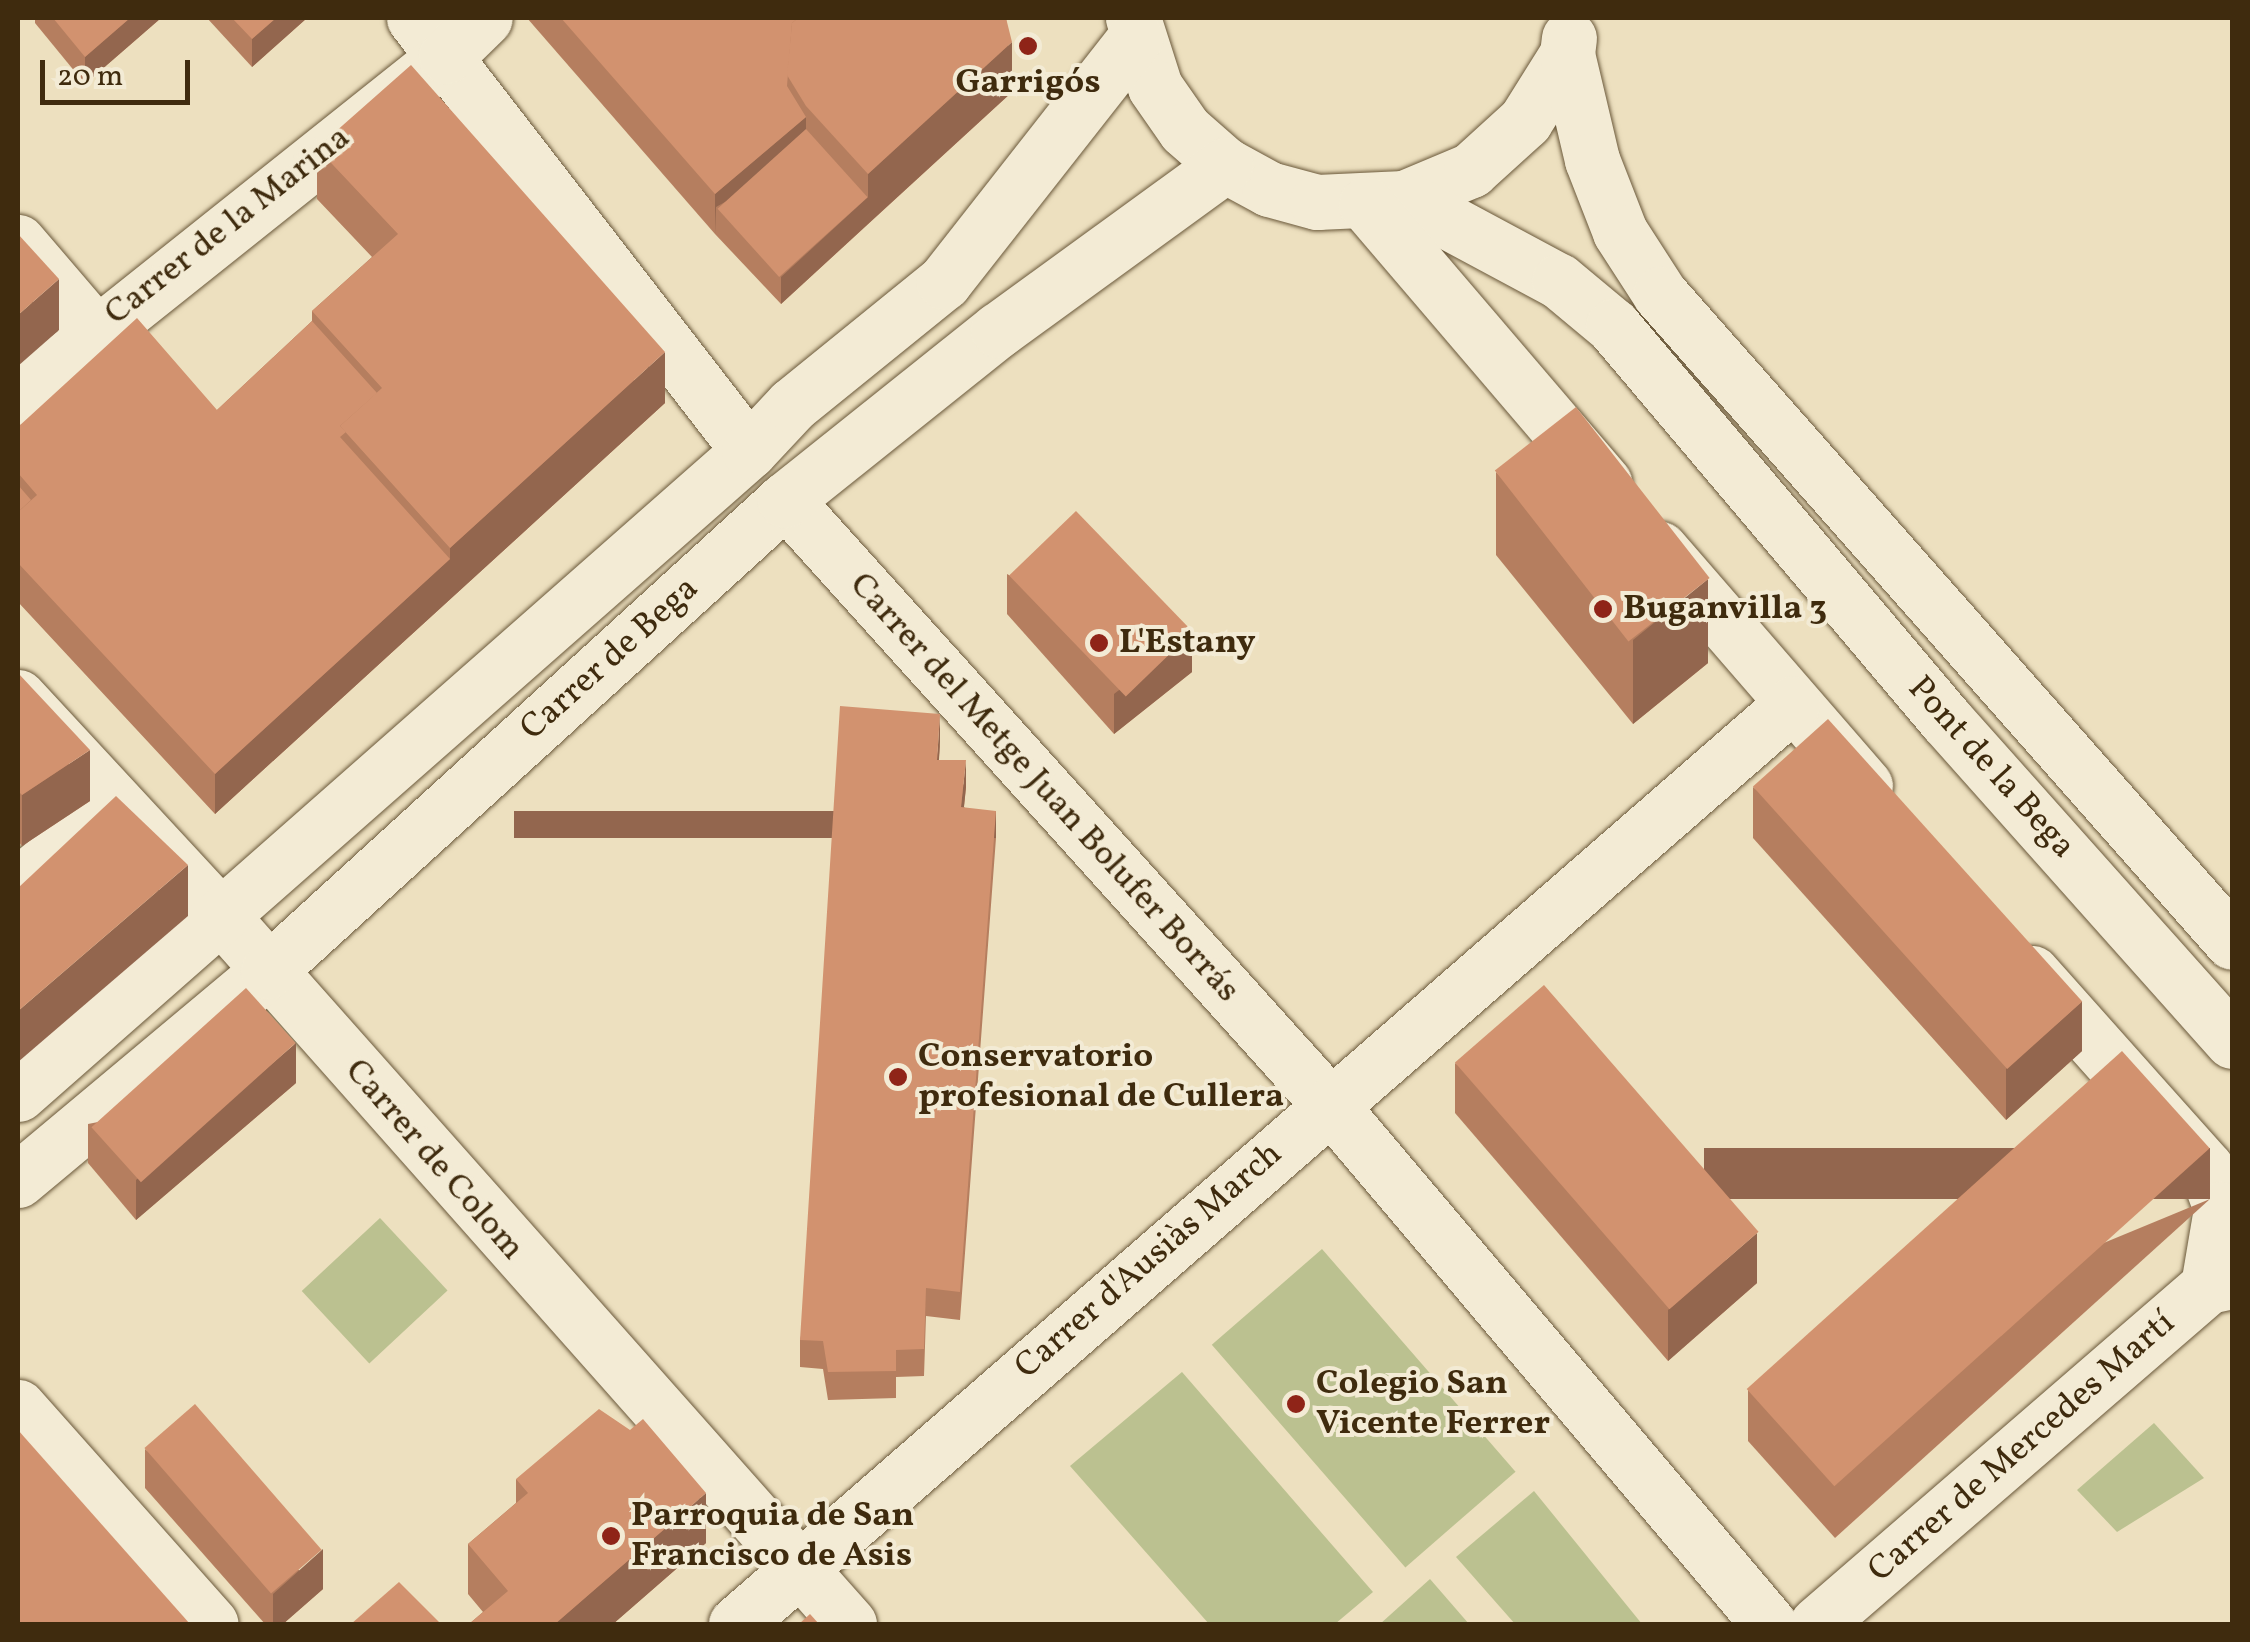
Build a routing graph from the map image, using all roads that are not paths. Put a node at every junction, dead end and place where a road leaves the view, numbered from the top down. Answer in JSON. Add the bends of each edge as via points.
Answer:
{"nodes":[{"id":1,"x":485,"y":18,"type":"edge"},
{"id":2,"x":1134,"y":28,"type":"edge"},
{"id":3,"x":1569,"y":36,"type":"edge"},
{"id":4,"x":430,"y":37,"type":"edge"},
{"id":5,"x":1225,"y":166,"type":"junction"},
{"id":6,"x":1385,"y":201,"type":"junction"},
{"id":7,"x":18,"y":242,"type":"edge"},
{"id":8,"x":94,"y":331,"type":"junction"},
{"id":9,"x":18,"y":397,"type":"edge"},
{"id":10,"x":749,"y":451,"type":"junction"},
{"id":11,"x":785,"y":500,"type":"junction"},
{"id":12,"x":18,"y":697,"type":"edge"},
{"id":13,"x":1792,"y":704,"type":"junction"},
{"id":14,"x":117,"y":802,"type":"junction"},
{"id":15,"x":1895,"y":820,"type":"edge"},
{"id":16,"x":18,"y":886,"type":"edge"},
{"id":17,"x":222,"y":917,"type":"junction"},
{"id":18,"x":1999,"y":936,"type":"edge"},
{"id":19,"x":2232,"y":942,"type":"edge"},
{"id":20,"x":268,"y":971,"type":"junction"},
{"id":21,"x":2232,"y":1041,"type":"edge"},
{"id":22,"x":18,"y":1094,"type":"edge"},
{"id":23,"x":1330,"y":1105,"type":"junction"},
{"id":24,"x":2219,"y":1174,"type":"edge"},
{"id":25,"x":18,"y":1180,"type":"edge"},
{"id":26,"x":2224,"y":1277,"type":"edge"},
{"id":27,"x":18,"y":1407,"type":"edge"},
{"id":28,"x":798,"y":1565,"type":"junction"},
{"id":29,"x":211,"y":1624,"type":"edge"},
{"id":30,"x":736,"y":1624,"type":"edge"},
{"id":31,"x":849,"y":1624,"type":"edge"},
{"id":32,"x":1768,"y":1624,"type":"edge"},
{"id":33,"x":1817,"y":1624,"type":"edge"}],
"edges":[{"from":1,"to":4,"type":"street","name":"Carrer de la Marina"},
{"from":2,"to":5,"type":"street","via":[[1155,88],[1185,130]]},
{"from":2,"to":10,"type":"street","name":"Carrer de Bega","via":[[944,282],[792,405]]},
{"from":3,"to":6,"type":"street","via":[[1525,120],[1471,170]]},
{"from":3,"to":19,"type":"street","name":"Pont de la Bega","via":[[1592,160],[1620,232],[1660,294]]},
{"from":4,"to":8,"type":"street","name":"Carrer de la Marina"},
{"from":4,"to":10,"type":"street"},
{"from":5,"to":6,"type":"street","via":[[1301,198]]},
{"from":5,"to":11,"type":"street","name":"Carrer de Bega","via":[[998,330]]},
{"from":6,"to":13,"type":"street"},
{"from":6,"to":21,"type":"street","name":"Pont de la Bega","via":[[1572,292],[1655,369],[1946,720]]},
{"from":7,"to":8,"type":"street"},
{"from":8,"to":9,"type":"street","name":"Carrer de la Marina"},
{"from":10,"to":17,"type":"street","name":"Carrer de Bega"},
{"from":11,"to":20,"type":"street","name":"Carrer de Bega"},
{"from":11,"to":23,"type":"street","name":"Carrer del Metge Juan Bolufer Borrás"},
{"from":12,"to":14,"type":"street","name":"Carrer de Colom"},
{"from":13,"to":15,"type":"street"},
{"from":13,"to":23,"type":"street","name":"Carrer d'Ausiàs March"},
{"from":14,"to":16,"type":"street"},
{"from":14,"to":17,"type":"street","name":"Carrer de Colom"},
{"from":17,"to":20,"type":"street","name":"Carrer de Colom"},
{"from":17,"to":22,"type":"street","name":"Carrer de Bega"},
{"from":18,"to":24,"type":"street"},
{"from":20,"to":25,"type":"street","name":"Carrer de Bega"},
{"from":20,"to":28,"type":"street","name":"Carrer de Colom"},
{"from":23,"to":28,"type":"street","name":"Carrer d'Ausiàs March"},
{"from":23,"to":32,"type":"street","name":"Carrer del Metge Juan Bolufer Borrás"},
{"from":24,"to":26,"type":"street"},
{"from":26,"to":33,"type":"street","name":"Carrer de Mercedes Martí"},
{"from":27,"to":29,"type":"street"},
{"from":28,"to":30,"type":"street","name":"Carrer d'Ausiàs March"},
{"from":28,"to":31,"type":"street","name":"Carrer de Colom"}]}
